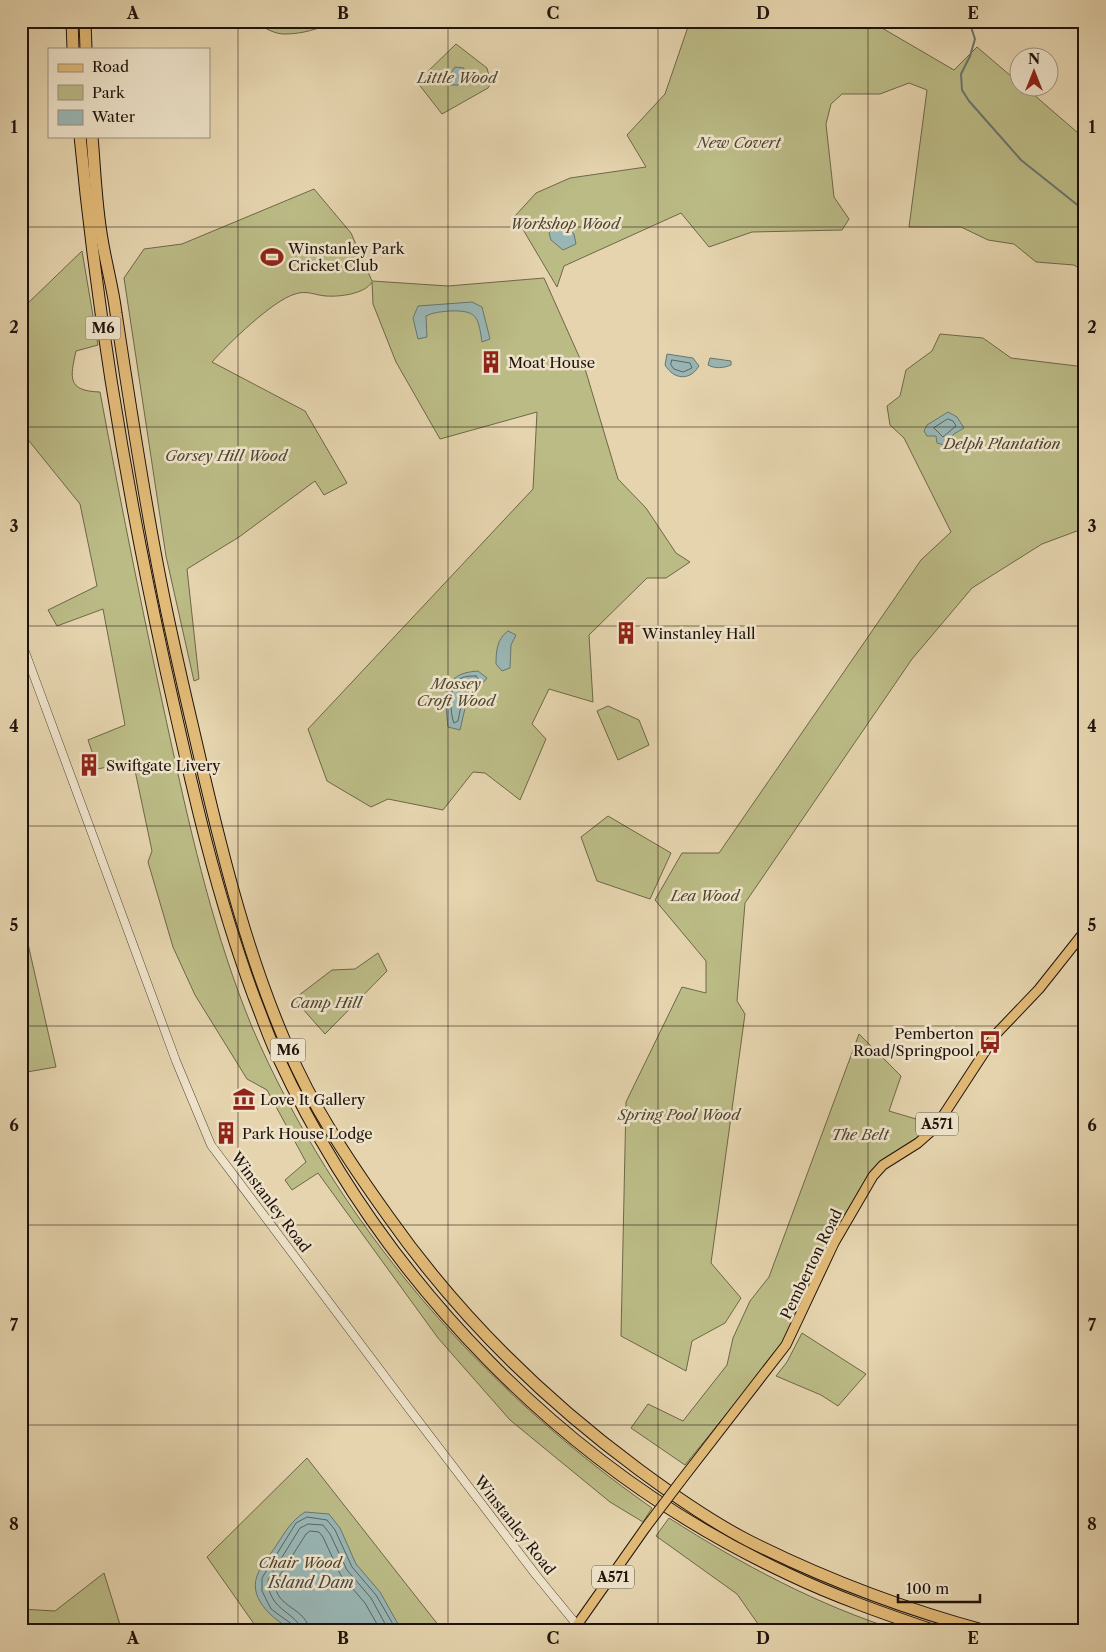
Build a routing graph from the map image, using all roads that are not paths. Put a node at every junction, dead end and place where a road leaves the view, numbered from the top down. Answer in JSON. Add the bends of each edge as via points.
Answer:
{"nodes":[{"id":1,"x":72,"y":21,"type":"edge"},
{"id":2,"x":85,"y":21,"type":"edge"},
{"id":3,"x":74,"y":48,"type":"edge"},
{"id":4,"x":86,"y":48,"type":"edge"},
{"id":5,"x":80,"y":138,"type":"edge"},
{"id":6,"x":92,"y":138,"type":"edge"},
{"id":7,"x":21,"y":642,"type":"edge"},
{"id":8,"x":1085,"y":931,"type":"edge"},
{"id":9,"x":580,"y":1628,"type":"edge"},
{"id":10,"x":935,"y":1631,"type":"edge"},
{"id":11,"x":986,"y":1631,"type":"edge"}],
"edges":[{"from":1,"to":3,"type":"highway"},
{"from":2,"to":4,"type":"highway"},
{"from":5,"to":10,"type":"highway","number":"M6","via":[[91,252],[146,580],[200,823],[234,943],[276,1054],[312,1125],[394,1251],[449,1318],[517,1389],[587,1450],[708,1532],[787,1574]]},
{"from":6,"to":11,"type":"highway","number":"M6","via":[[102,238],[143,492],[170,631],[216,827],[241,920],[269,1000],[288,1049],[322,1114],[362,1179],[422,1264],[498,1350],[588,1432],[666,1490],[744,1538],[835,1581],[923,1614]]},
{"from":7,"to":9,"type":"street","name":"Winstanley Road","via":[[176,1061],[211,1145],[536,1576]]},
{"from":8,"to":9,"type":"main road","name":"Pemberton Road","number":"A571","bridge":true,"via":[[997,1033],[935,1128],[883,1165],[873,1176],[843,1226],[786,1344],[646,1527]]}]}
